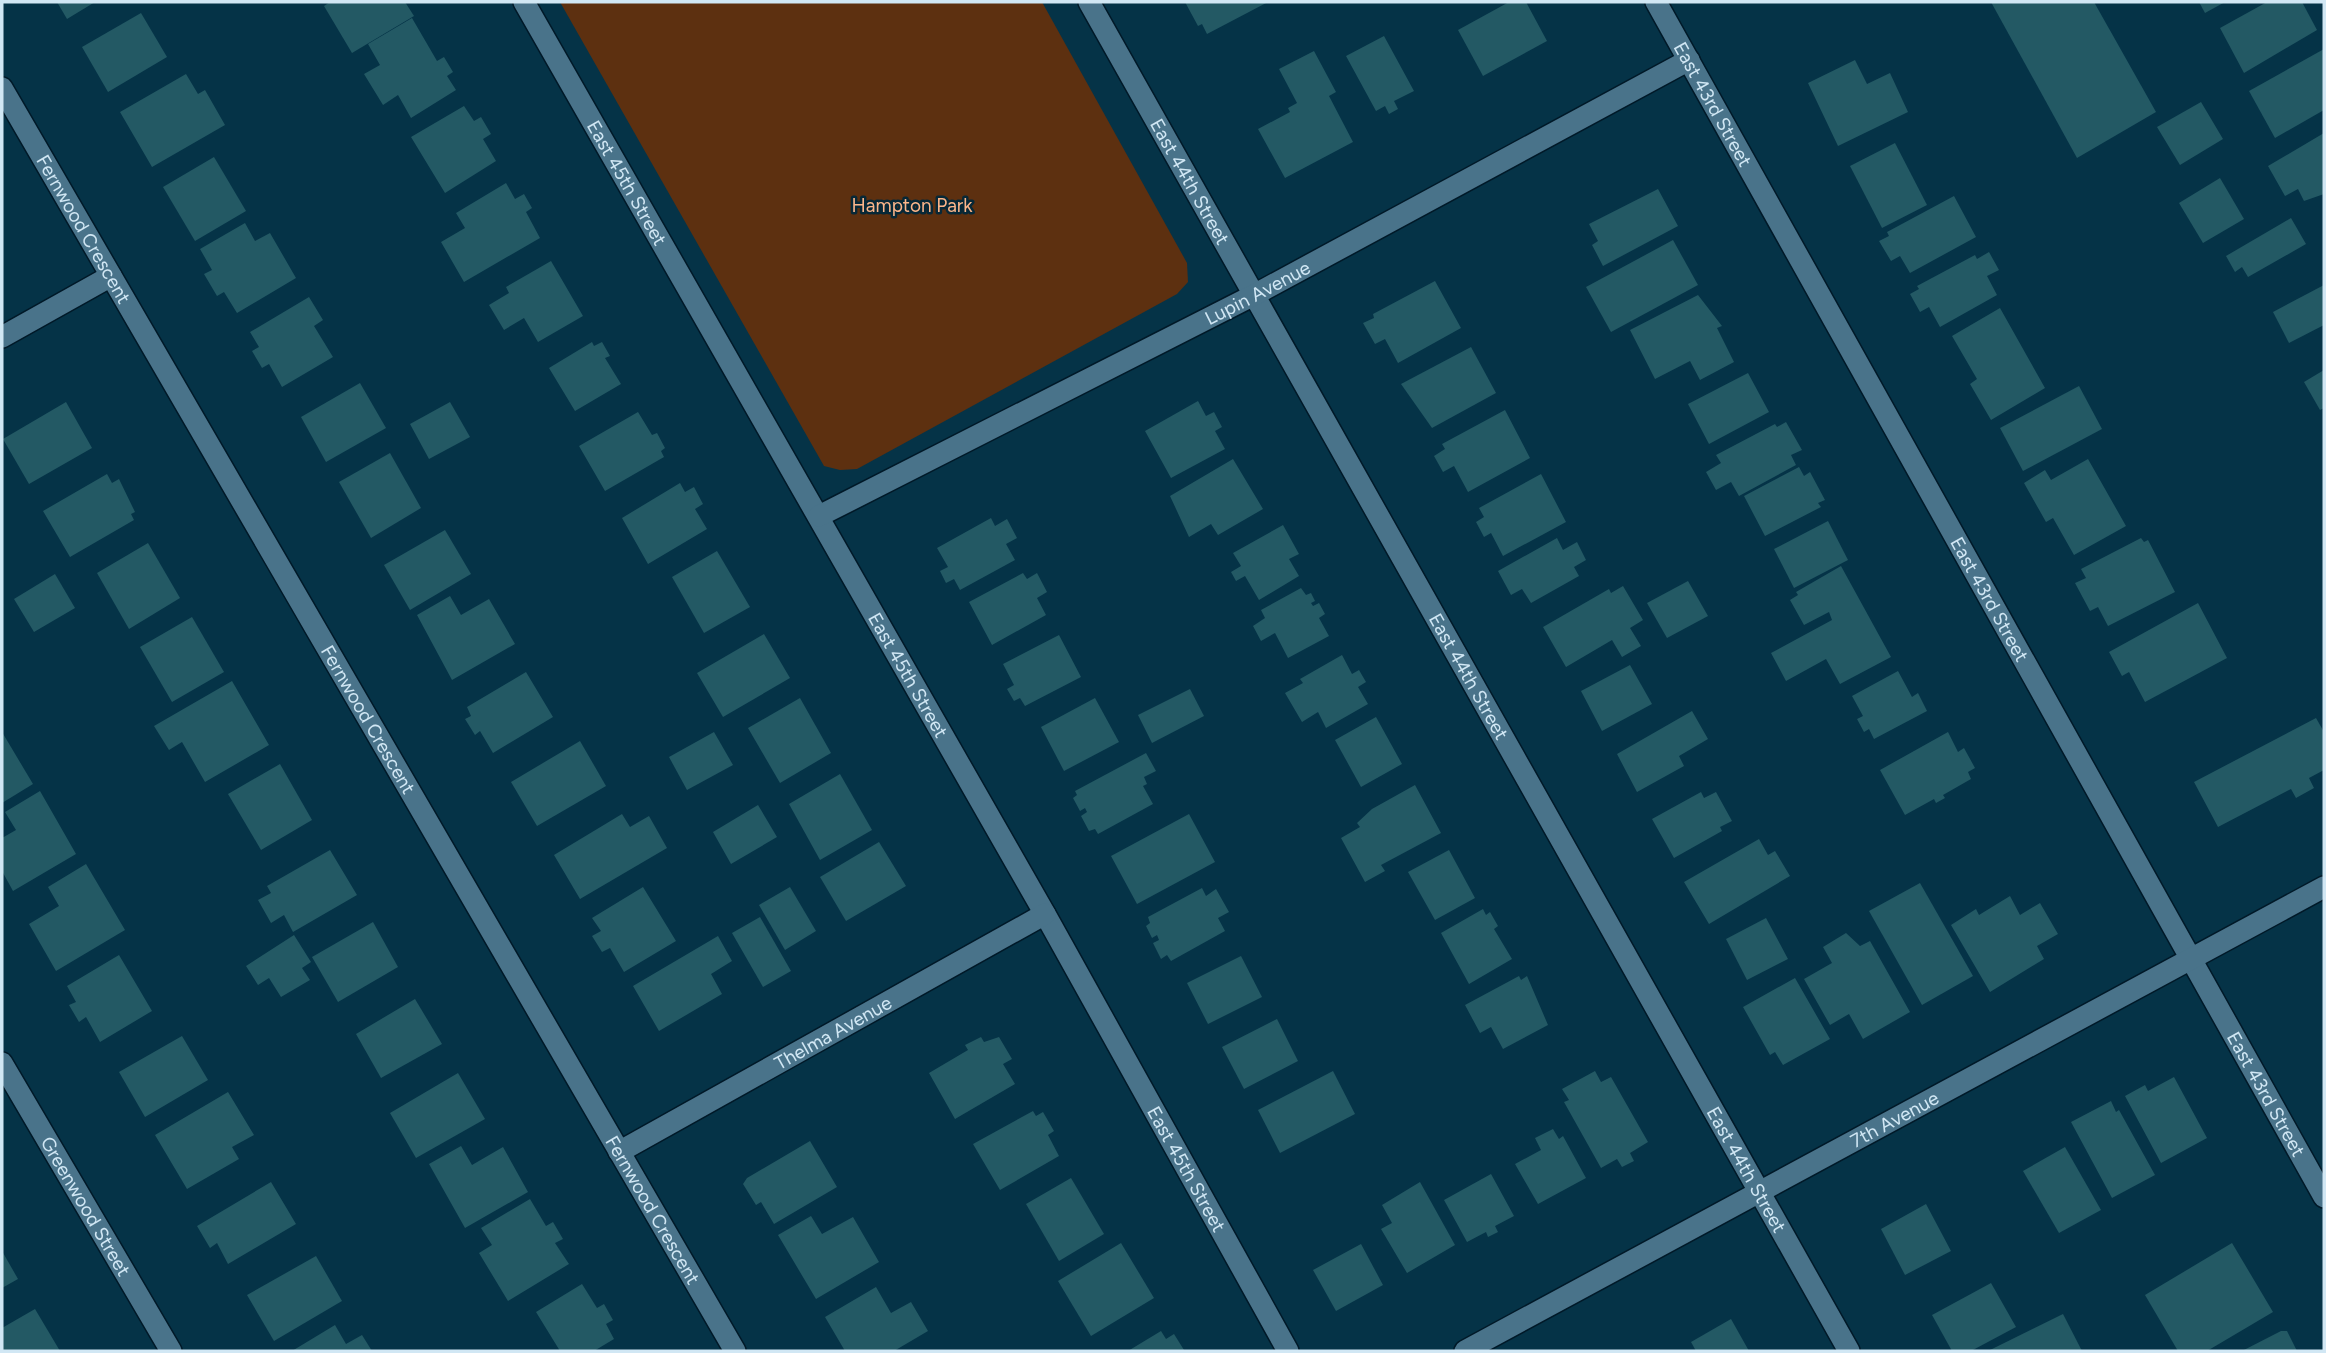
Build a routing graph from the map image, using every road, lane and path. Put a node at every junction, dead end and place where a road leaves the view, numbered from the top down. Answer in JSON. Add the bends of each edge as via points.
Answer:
{"nodes":[{"id":1,"x":524,"y":2,"type":"edge"},
{"id":2,"x":1089,"y":2,"type":"edge"},
{"id":3,"x":1656,"y":2,"type":"edge"},
{"id":4,"x":1689,"y":60,"type":"junction"},
{"id":5,"x":2,"y":88,"type":"edge"},
{"id":6,"x":111,"y":276,"type":"junction"},
{"id":7,"x":1254,"y":295,"type":"junction"},
{"id":8,"x":2,"y":337,"type":"edge"},
{"id":9,"x":819,"y":516,"type":"junction"},
{"id":10,"x":2324,"y":887,"type":"edge"},
{"id":11,"x":1045,"y":914,"type":"junction"},
{"id":12,"x":2192,"y":959,"type":"junction"},
{"id":13,"x":2,"y":1063,"type":"edge"},
{"id":14,"x":619,"y":1153,"type":"junction"},
{"id":15,"x":1760,"y":1190,"type":"junction"},
{"id":16,"x":2324,"y":1197,"type":"edge"},
{"id":17,"x":171,"y":1351,"type":"edge"},
{"id":18,"x":735,"y":1351,"type":"edge"},
{"id":19,"x":1288,"y":1351,"type":"edge"},
{"id":20,"x":1465,"y":1351,"type":"edge"},
{"id":21,"x":1849,"y":1351,"type":"edge"}],
"edges":[{"from":1,"to":9,"type":"street","name":"East 45th Street"},
{"from":2,"to":7,"type":"street","name":"East 44th Street"},
{"from":3,"to":4,"type":"street","name":"East 43rd Street"},
{"from":4,"to":7,"type":"street","name":"Lupin Avenue"},
{"from":4,"to":12,"type":"street","name":"East 43rd Street"},
{"from":5,"to":6,"type":"street","name":"Fernwood Crescent"},
{"from":6,"to":8,"type":"street"},
{"from":6,"to":14,"type":"street","name":"Fernwood Crescent"},
{"from":7,"to":9,"type":"street","name":"Lupin Avenue"},
{"from":7,"to":15,"type":"street","name":"East 44th Street"},
{"from":9,"to":11,"type":"street","name":"East 45th Street"},
{"from":10,"to":12,"type":"street","name":"7th Avenue"},
{"from":11,"to":14,"type":"street","name":"Thelma Avenue"},
{"from":11,"to":19,"type":"street","name":"East 45th Street"},
{"from":12,"to":15,"type":"street","name":"7th Avenue"},
{"from":12,"to":16,"type":"street","name":"East 43rd Street"},
{"from":13,"to":17,"type":"street","name":"Greenwood Street"},
{"from":14,"to":18,"type":"street","name":"Fernwood Crescent"},
{"from":15,"to":20,"type":"street","name":"7th Avenue"},
{"from":15,"to":21,"type":"street","name":"East 44th Street"}]}
